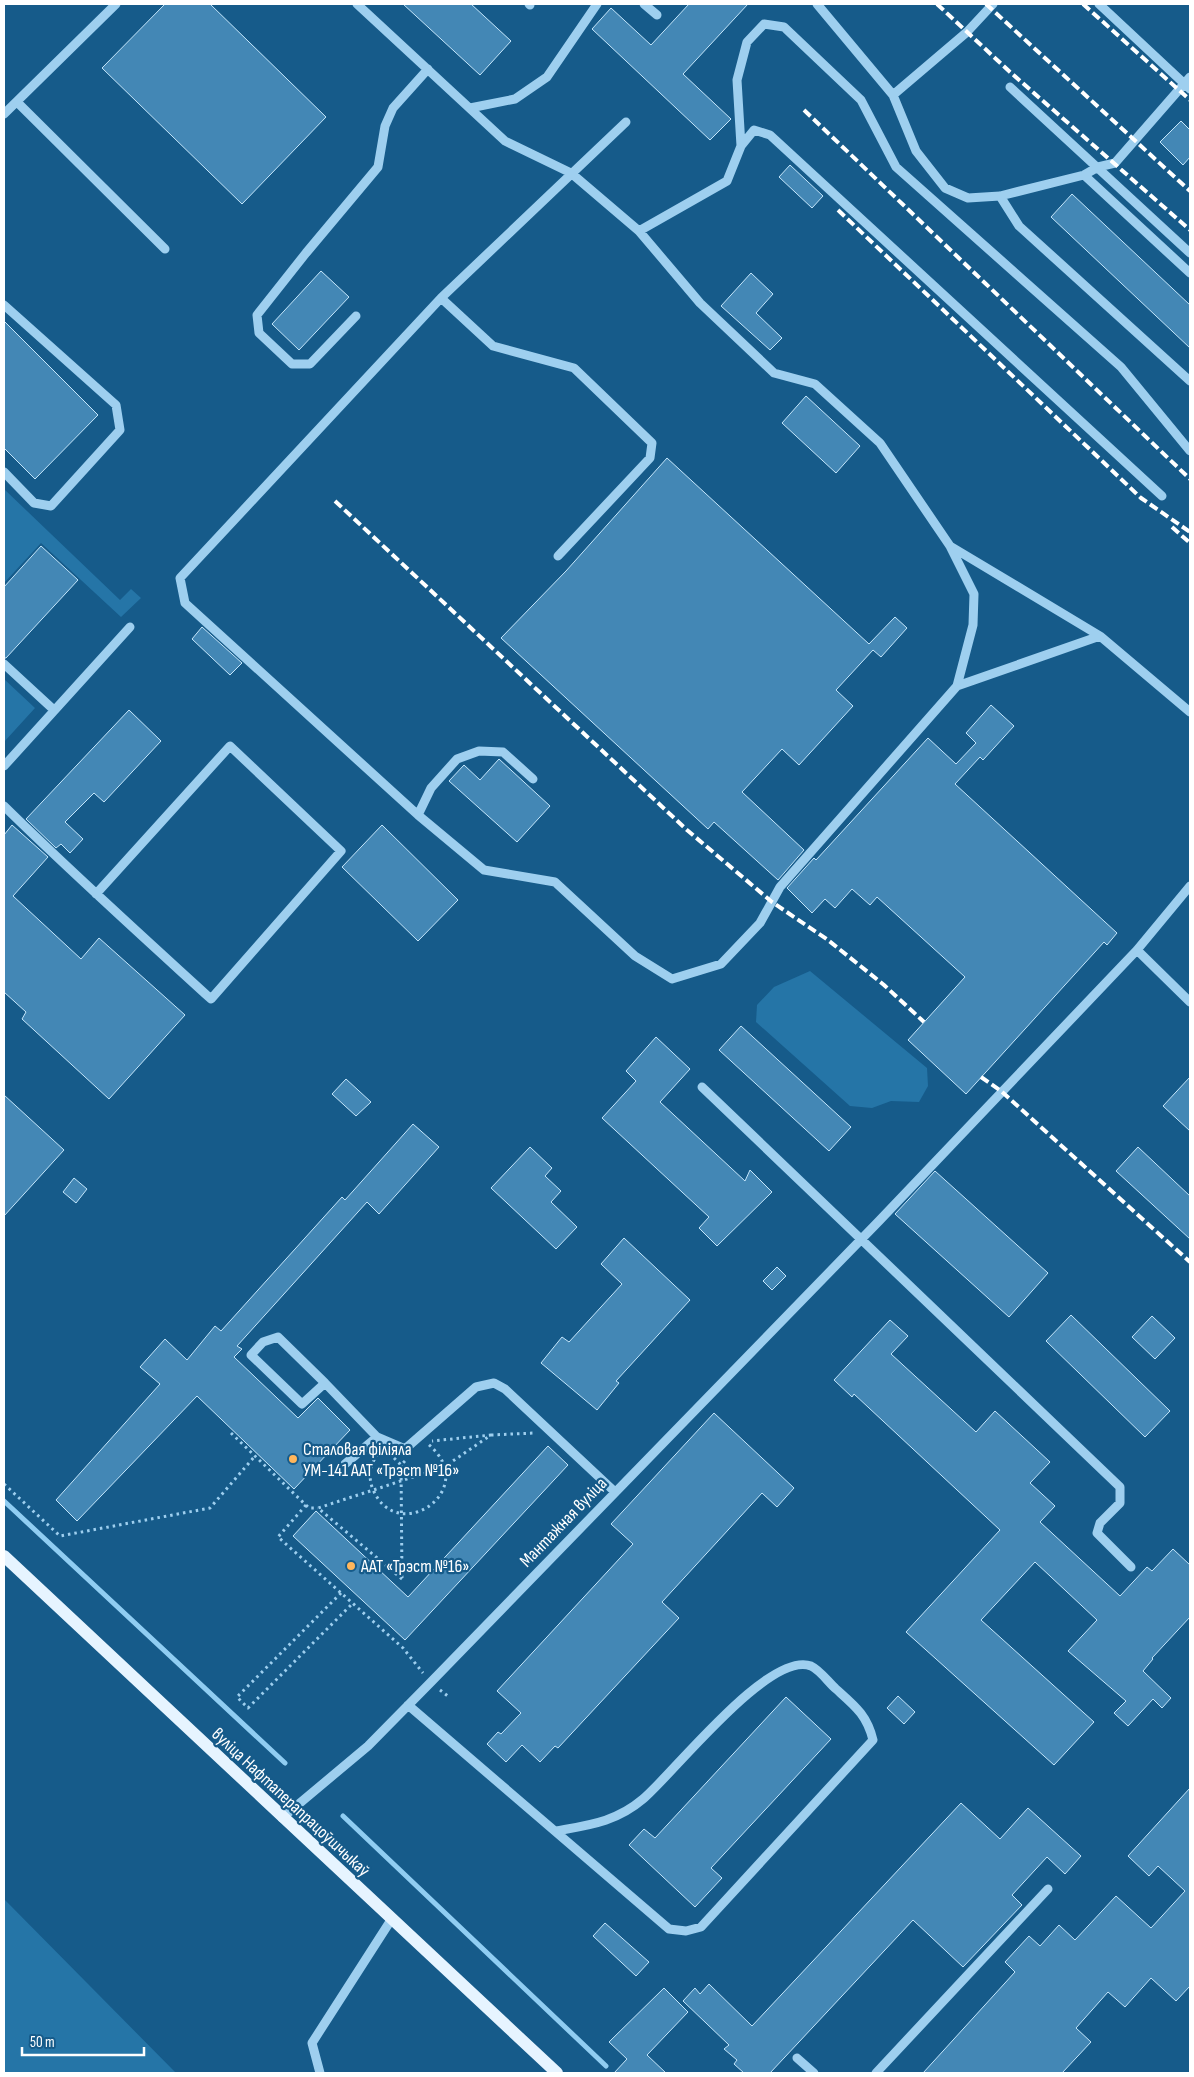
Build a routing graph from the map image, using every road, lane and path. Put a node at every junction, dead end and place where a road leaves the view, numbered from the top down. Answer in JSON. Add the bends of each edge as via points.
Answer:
{"nodes":[{"id":1,"x":116,"y":4,"type":"edge"},
{"id":2,"x":357,"y":4,"type":"edge"},
{"id":3,"x":597,"y":4,"type":"edge"},
{"id":4,"x":644,"y":4,"type":"edge"},
{"id":5,"x":817,"y":4,"type":"edge"},
{"id":6,"x":993,"y":4,"type":"edge"},
{"id":7,"x":1099,"y":4,"type":"edge"},
{"id":8,"x":657,"y":15,"type":"dead end"},
{"id":9,"x":428,"y":70,"type":"junction"},
{"id":10,"x":1188,"y":84,"type":"edge"},
{"id":11,"x":1010,"y":87,"type":"dead end"},
{"id":12,"x":893,"y":95,"type":"junction"},
{"id":13,"x":17,"y":102,"type":"junction"},
{"id":14,"x":470,"y":108,"type":"junction"},
{"id":15,"x":4,"y":114,"type":"edge"},
{"id":16,"x":626,"y":122,"type":"dead end"},
{"id":17,"x":741,"y":146,"type":"junction"},
{"id":18,"x":1098,"y":167,"type":"junction"},
{"id":19,"x":571,"y":173,"type":"junction"},
{"id":20,"x":1084,"y":175,"type":"junction"},
{"id":21,"x":1000,"y":196,"type":"junction"},
{"id":22,"x":639,"y":231,"type":"junction"},
{"id":23,"x":165,"y":249,"type":"dead end"},
{"id":24,"x":1190,"y":253,"type":"edge"},
{"id":25,"x":1190,"y":274,"type":"edge"},
{"id":26,"x":442,"y":298,"type":"junction"},
{"id":27,"x":4,"y":305,"type":"edge"},
{"id":28,"x":356,"y":316,"type":"dead end"},
{"id":29,"x":1190,"y":381,"type":"edge"},
{"id":30,"x":1190,"y":451,"type":"edge"},
{"id":31,"x":4,"y":472,"type":"edge"},
{"id":32,"x":1162,"y":496,"type":"dead end"},
{"id":33,"x":950,"y":546,"type":"junction"},
{"id":34,"x":558,"y":556,"type":"dead end"},
{"id":35,"x":130,"y":627,"type":"dead end"},
{"id":36,"x":1100,"y":636,"type":"junction"},
{"id":37,"x":4,"y":664,"type":"edge"},
{"id":38,"x":958,"y":686,"type":"junction"},
{"id":39,"x":54,"y":710,"type":"junction"},
{"id":40,"x":1190,"y":712,"type":"edge"},
{"id":41,"x":4,"y":766,"type":"edge"},
{"id":42,"x":533,"y":779,"type":"dead end"},
{"id":43,"x":4,"y":806,"type":"edge"},
{"id":44,"x":418,"y":815,"type":"junction"},
{"id":45,"x":1190,"y":886,"type":"edge"},
{"id":46,"x":96,"y":894,"type":"junction"},
{"id":47,"x":1137,"y":950,"type":"junction"},
{"id":48,"x":1190,"y":1002,"type":"edge"},
{"id":49,"x":702,"y":1087,"type":"dead end"},
{"id":50,"x":860,"y":1240,"type":"junction"},
{"id":51,"x":325,"y":1383,"type":"junction"},
{"id":52,"x":551,"y":1432,"type":"junction"},
{"id":53,"x":230,"y":1433,"type":"dead end"},
{"id":54,"x":491,"y":1435,"type":"junction"},
{"id":55,"x":377,"y":1437,"type":"junction"},
{"id":56,"x":383,"y":1447,"type":"dead end"},
{"id":57,"x":389,"y":1453,"type":"dead end"},
{"id":58,"x":255,"y":1456,"type":"junction"},
{"id":59,"x":407,"y":1460,"type":"dead end"},
{"id":60,"x":345,"y":1464,"type":"dead end"},
{"id":61,"x":401,"y":1465,"type":"junction"},
{"id":62,"x":444,"y":1467,"type":"junction"},
{"id":63,"x":401,"y":1481,"type":"junction"},
{"id":64,"x":4,"y":1484,"type":"edge"},
{"id":65,"x":615,"y":1492,"type":"junction"},
{"id":66,"x":306,"y":1504,"type":"junction"},
{"id":67,"x":318,"y":1508,"type":"junction"},
{"id":68,"x":402,"y":1513,"type":"junction"},
{"id":69,"x":4,"y":1556,"type":"edge"},
{"id":70,"x":1131,"y":1567,"type":"dead end"},
{"id":71,"x":341,"y":1593,"type":"junction"},
{"id":72,"x":353,"y":1603,"type":"junction"},
{"id":73,"x":431,"y":1682,"type":"junction"},
{"id":74,"x":449,"y":1697,"type":"dead end"},
{"id":75,"x":408,"y":1705,"type":"junction"},
{"id":76,"x":282,"y":1818,"type":"junction"},
{"id":77,"x":556,"y":1831,"type":"junction"},
{"id":78,"x":1048,"y":1888,"type":"dead end"},
{"id":79,"x":391,"y":1920,"type":"junction"},
{"id":80,"x":797,"y":2058,"type":"dead end"},
{"id":81,"x":320,"y":2073,"type":"edge"},
{"id":82,"x":557,"y":2073,"type":"edge"},
{"id":83,"x":814,"y":2073,"type":"edge"},
{"id":84,"x":876,"y":2073,"type":"edge"}],
"edges":[{"from":1,"to":13,"type":"street"},
{"from":2,"to":9,"type":"street"},
{"from":3,"to":14,"type":"street","via":[[547,77],[515,99]]},
{"from":4,"to":8,"type":"street"},
{"from":5,"to":12,"type":"street"},
{"from":6,"to":12,"type":"street","via":[[967,32]]},
{"from":7,"to":10,"type":"street"},
{"from":9,"to":14,"type":"street"},
{"from":9,"to":28,"type":"street","via":[[393,108],[384,126],[378,167],[257,315],[259,333],[292,364],[310,364]]},
{"from":10,"to":18,"type":"street","via":[[1115,163]]},
{"from":11,"to":18,"type":"street"},
{"from":12,"to":21,"type":"street","via":[[916,151],[945,188],[968,198]]},
{"from":13,"to":15,"type":"street"},
{"from":13,"to":23,"type":"street"},
{"from":14,"to":19,"type":"street","via":[[505,141]]},
{"from":16,"to":19,"type":"street"},
{"from":17,"to":22,"type":"street","via":[[727,181]]},
{"from":17,"to":30,"type":"street","via":[[737,80],[747,42],[764,24],[784,27],[861,100],[896,167],[1122,368]]},
{"from":17,"to":32,"type":"street","via":[[754,130],[770,135]]},
{"from":18,"to":20,"type":"street"},
{"from":18,"to":24,"type":"street"},
{"from":19,"to":22,"type":"street"},
{"from":19,"to":26,"type":"street"},
{"from":20,"to":21,"type":"street"},
{"from":20,"to":25,"type":"street"},
{"from":21,"to":29,"type":"street","via":[[1019,226]]},
{"from":22,"to":33,"type":"street","via":[[700,304],[774,373],[815,384],[880,443]]},
{"from":26,"to":34,"type":"street","via":[[493,346],[574,368],[652,443],[650,458]]},
{"from":26,"to":44,"type":"street","via":[[180,578],[185,603]]},
{"from":27,"to":31,"type":"street","via":[[116,404],[120,430],[51,506],[34,503]]},
{"from":33,"to":36,"type":"street"},
{"from":33,"to":38,"type":"street","via":[[974,594],[973,625]]},
{"from":35,"to":39,"type":"street"},
{"from":36,"to":38,"type":"street"},
{"from":36,"to":40,"type":"street"},
{"from":37,"to":39,"type":"street"},
{"from":38,"to":44,"type":"street","via":[[780,887],[760,923],[721,964],[672,979],[635,956],[555,882],[484,870]]},
{"from":39,"to":41,"type":"street"},
{"from":42,"to":44,"type":"street","via":[[503,752],[479,750],[458,758],[431,788]]},
{"from":43,"to":46,"type":"street"},
{"from":45,"to":47,"type":"street","name":"Мантажная вуліца"},
{"from":46,"to":46,"type":"street","via":[[211,999],[341,851],[230,746]]},
{"from":47,"to":48,"type":"street"},
{"from":47,"to":50,"type":"street","name":"Мантажная вуліца"},
{"from":49,"to":50,"type":"street"},
{"from":50,"to":65,"type":"street","name":"Мантажная вуліца"},
{"from":50,"to":70,"type":"street","via":[[1120,1488],[1120,1503],[1100,1523],[1097,1533]]},
{"from":51,"to":51,"type":"street","via":[[278,1337],[263,1342],[251,1356],[302,1404]]},
{"from":51,"to":55,"type":"street"},
{"from":52,"to":54,"type":"path"},
{"from":52,"to":55,"type":"street","via":[[505,1389],[494,1383],[476,1387],[405,1449]]},
{"from":52,"to":65,"type":"street"},
{"from":53,"to":58,"type":"path"},
{"from":54,"to":62,"type":"path"},
{"from":54,"to":62,"type":"path","via":[[425,1442],[437,1451]]},
{"from":55,"to":60,"type":"street"},
{"from":56,"to":68,"type":"path","via":[[373,1463],[371,1483],[375,1495],[384,1505]]},
{"from":57,"to":61,"type":"path"},
{"from":58,"to":64,"type":"path","via":[[210,1508],[60,1536]]},
{"from":58,"to":66,"type":"path"},
{"from":59,"to":61,"type":"path"},
{"from":61,"to":63,"type":"path"},
{"from":62,"to":63,"type":"path"},
{"from":62,"to":68,"type":"path","via":[[445,1484],[432,1505],[421,1512]]},
{"from":63,"to":67,"type":"path"},
{"from":63,"to":68,"type":"path"},
{"from":65,"to":73,"type":"street","name":"Мантажная вуліца"},
{"from":66,"to":67,"type":"path","via":[[309,1508]]},
{"from":66,"to":71,"type":"path","via":[[278,1537]]},
{"from":67,"to":68,"type":"path","via":[[402,1579]]},
{"from":69,"to":76,"type":"main road","name":"вуліца Нафтаперапрацоўшчыкаў"},
{"from":71,"to":72,"type":"path"},
{"from":71,"to":72,"type":"path","via":[[237,1697],[248,1708]]},
{"from":72,"to":73,"type":"path","via":[[404,1648]]},
{"from":73,"to":74,"type":"path"},
{"from":73,"to":75,"type":"street","name":"Мантажная вуліца"},
{"from":75,"to":76,"type":"street","name":"Мантажная вуліца","via":[[368,1746]]},
{"from":75,"to":77,"type":"street"},
{"from":76,"to":79,"type":"main road","name":"вуліца Нафтаперапрацоўшчыкаў"},
{"from":77,"to":77,"type":"street","via":[[669,1929],[686,1931],[700,1927],[872,1740],[869,1722],[811,1666],[795,1666],[771,1678],[719,1718],[643,1799],[610,1821]]},
{"from":78,"to":84,"type":"street"},
{"from":79,"to":81,"type":"street","via":[[312,2043]]},
{"from":79,"to":82,"type":"main road","name":"вуліца Нафтаперапрацоўшчыкаў"},
{"from":80,"to":83,"type":"street"}]}
